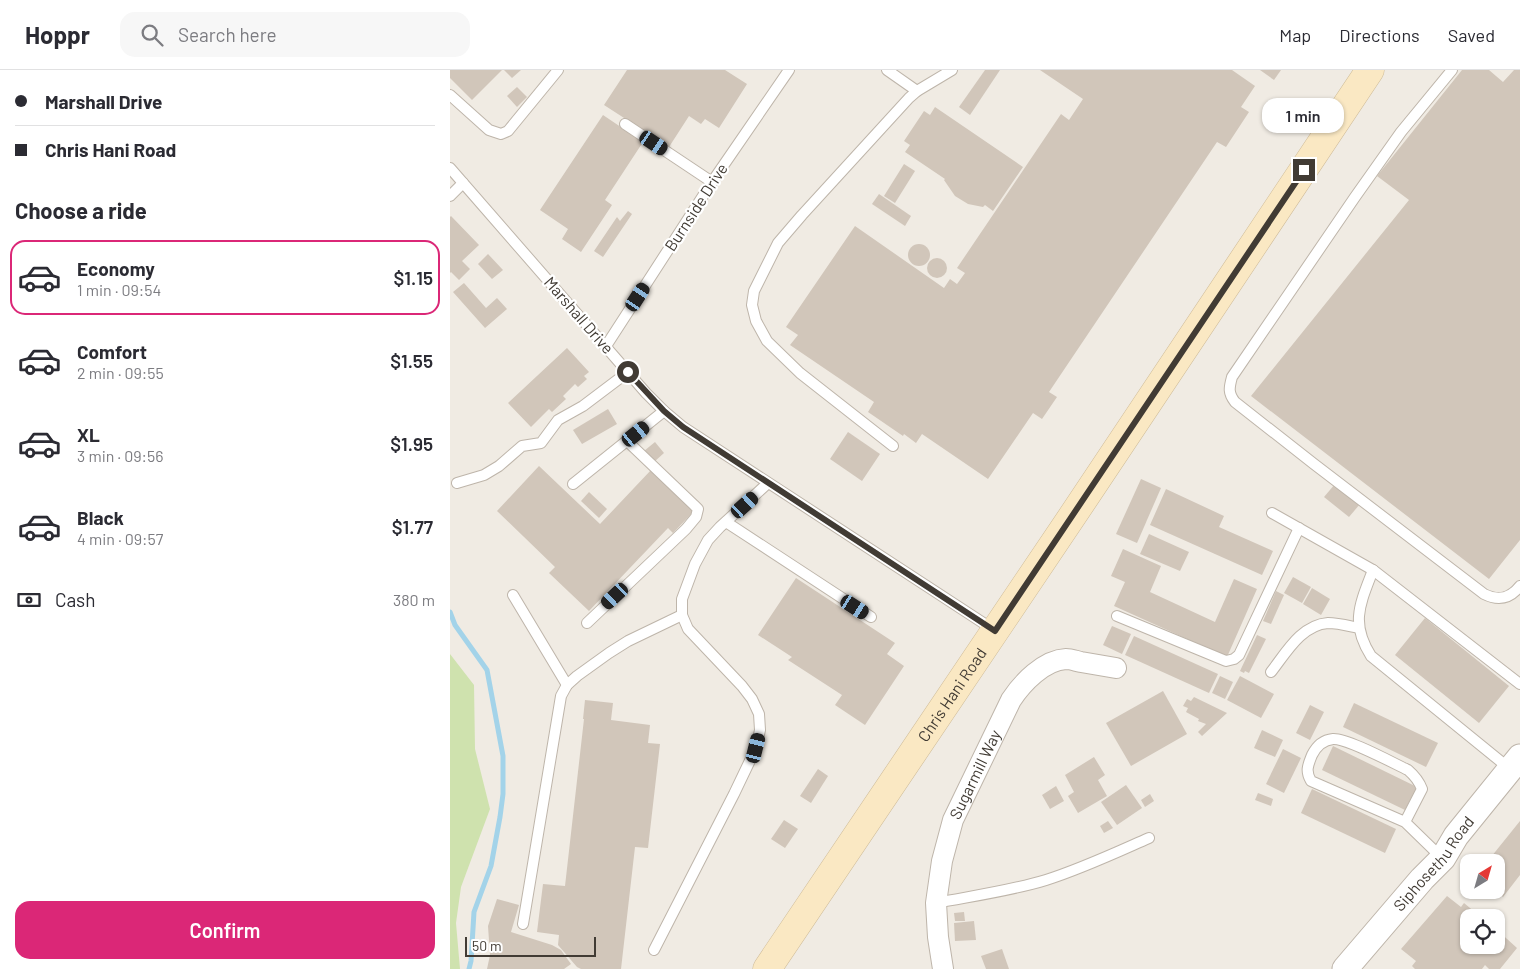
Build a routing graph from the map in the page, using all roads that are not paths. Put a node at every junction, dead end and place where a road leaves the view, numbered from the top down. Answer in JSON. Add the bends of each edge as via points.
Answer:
{"nodes":[{"id":1,"x":558,"y":70,"type":"edge"},
{"id":2,"x":789,"y":70,"type":"edge"},
{"id":3,"x":887,"y":70,"type":"edge"},
{"id":4,"x":952,"y":70,"type":"edge"},
{"id":5,"x":1370,"y":70,"type":"edge"},
{"id":6,"x":1452,"y":70,"type":"edge"},
{"id":7,"x":917,"y":91,"type":"junction"},
{"id":8,"x":450,"y":95,"type":"edge"},
{"id":9,"x":625,"y":124,"type":"dead end"},
{"id":10,"x":450,"y":168,"type":"edge"},
{"id":11,"x":712,"y":182,"type":"junction"},
{"id":12,"x":463,"y":183,"type":"junction"},
{"id":13,"x":450,"y":196,"type":"edge"},
{"id":14,"x":606,"y":346,"type":"junction"},
{"id":15,"x":628,"y":372,"type":"junction"},
{"id":16,"x":664,"y":411,"type":"junction"},
{"id":17,"x":627,"y":441,"type":"junction"},
{"id":18,"x":893,"y":446,"type":"dead end"},
{"id":19,"x":457,"y":483,"type":"dead end"},
{"id":20,"x":768,"y":483,"type":"junction"},
{"id":21,"x":573,"y":484,"type":"dead end"},
{"id":22,"x":1272,"y":513,"type":"dead end"},
{"id":23,"x":726,"y":522,"type":"junction"},
{"id":24,"x":1299,"y":528,"type":"junction"},
{"id":25,"x":1373,"y":570,"type":"junction"},
{"id":26,"x":1520,"y":586,"type":"edge"},
{"id":27,"x":513,"y":595,"type":"dead end"},
{"id":28,"x":682,"y":615,"type":"junction"},
{"id":29,"x":1117,"y":616,"type":"dead end"},
{"id":30,"x":871,"y":617,"type":"dead end"},
{"id":31,"x":587,"y":623,"type":"dead end"},
{"id":32,"x":1359,"y":628,"type":"junction"},
{"id":33,"x":995,"y":631,"type":"junction"},
{"id":34,"x":1116,"y":668,"type":"dead end"},
{"id":35,"x":1271,"y":672,"type":"dead end"},
{"id":36,"x":1520,"y":684,"type":"edge"},
{"id":37,"x":567,"y":686,"type":"junction"},
{"id":38,"x":1515,"y":763,"type":"edge"},
{"id":39,"x":1406,"y":822,"type":"junction"},
{"id":40,"x":1149,"y":838,"type":"dead end"},
{"id":41,"x":1442,"y":858,"type":"junction"},
{"id":42,"x":936,"y":903,"type":"junction"},
{"id":43,"x":523,"y":924,"type":"dead end"},
{"id":44,"x":654,"y":950,"type":"dead end"},
{"id":45,"x":766,"y":969,"type":"edge"},
{"id":46,"x":943,"y":969,"type":"edge"},
{"id":47,"x":1345,"y":969,"type":"edge"}],
"edges":[{"from":1,"to":8,"type":"lane","via":[[508,131],[500,134],[489,130]]},
{"from":2,"to":11,"type":"lane","name":"Burnside Drive"},
{"from":3,"to":7,"type":"lane"},
{"from":4,"to":7,"type":"lane"},
{"from":5,"to":33,"type":"main road","name":"Chris Hani Road"},
{"from":6,"to":26,"type":"lane","via":[[1401,132],[1232,377],[1230,396],[1484,594],[1502,599]]},
{"from":7,"to":18,"type":"lane","via":[[778,242],[754,291],[752,305],[767,341],[800,373]]},
{"from":9,"to":11,"type":"lane"},
{"from":10,"to":12,"type":"lane","name":"Marshall Drive"},
{"from":11,"to":14,"type":"lane","name":"Burnside Drive"},
{"from":12,"to":13,"type":"lane"},
{"from":12,"to":14,"type":"lane","name":"Marshall Drive"},
{"from":14,"to":15,"type":"lane","name":"Marshall Drive"},
{"from":15,"to":16,"type":"lane","name":"Marshall Drive"},
{"from":15,"to":19,"type":"lane","via":[[583,406],[558,420],[541,443],[522,446],[484,475]]},
{"from":16,"to":17,"type":"lane"},
{"from":16,"to":20,"type":"lane","name":"Marshall Drive"},
{"from":17,"to":21,"type":"lane"},
{"from":17,"to":31,"type":"lane","via":[[698,509],[686,529]]},
{"from":20,"to":23,"type":"lane"},
{"from":20,"to":33,"type":"lane","name":"Marshall Drive"},
{"from":22,"to":24,"type":"lane"},
{"from":23,"to":28,"type":"lane","via":[[708,540],[695,564],[682,599]]},
{"from":23,"to":30,"type":"lane"},
{"from":24,"to":25,"type":"lane"},
{"from":24,"to":29,"type":"lane","via":[[1239,655],[1234,659],[1226,662]]},
{"from":25,"to":32,"type":"lane","via":[[1361,603]]},
{"from":25,"to":36,"type":"lane"},
{"from":27,"to":37,"type":"lane"},
{"from":28,"to":37,"type":"lane","via":[[628,641],[589,666]]},
{"from":28,"to":44,"type":"lane","via":[[688,629],[752,699],[759,714],[760,730],[756,748],[734,794]]},
{"from":32,"to":35,"type":"lane","via":[[1330,623],[1317,625],[1298,639]]},
{"from":32,"to":38,"type":"lane","via":[[1363,644],[1371,656]]},
{"from":33,"to":45,"type":"main road","name":"Chris Hani Road"},
{"from":34,"to":42,"type":"street","name":"Sugarmill Way","via":[[1066,659],[1039,670],[1020,687],[1002,717],[954,820],[942,861]]},
{"from":37,"to":43,"type":"lane","via":[[562,696]]},
{"from":38,"to":41,"type":"street","name":"Siphosethu Road"},
{"from":39,"to":39,"type":"lane","via":[[1311,781],[1307,774],[1313,753],[1334,739],[1408,770],[1420,782],[1422,790]]},
{"from":39,"to":41,"type":"lane"},
{"from":40,"to":42,"type":"lane","via":[[1046,880]]},
{"from":41,"to":47,"type":"street","name":"Siphosethu Road"},
{"from":42,"to":46,"type":"street","name":"Sugarmill Way"}]}
